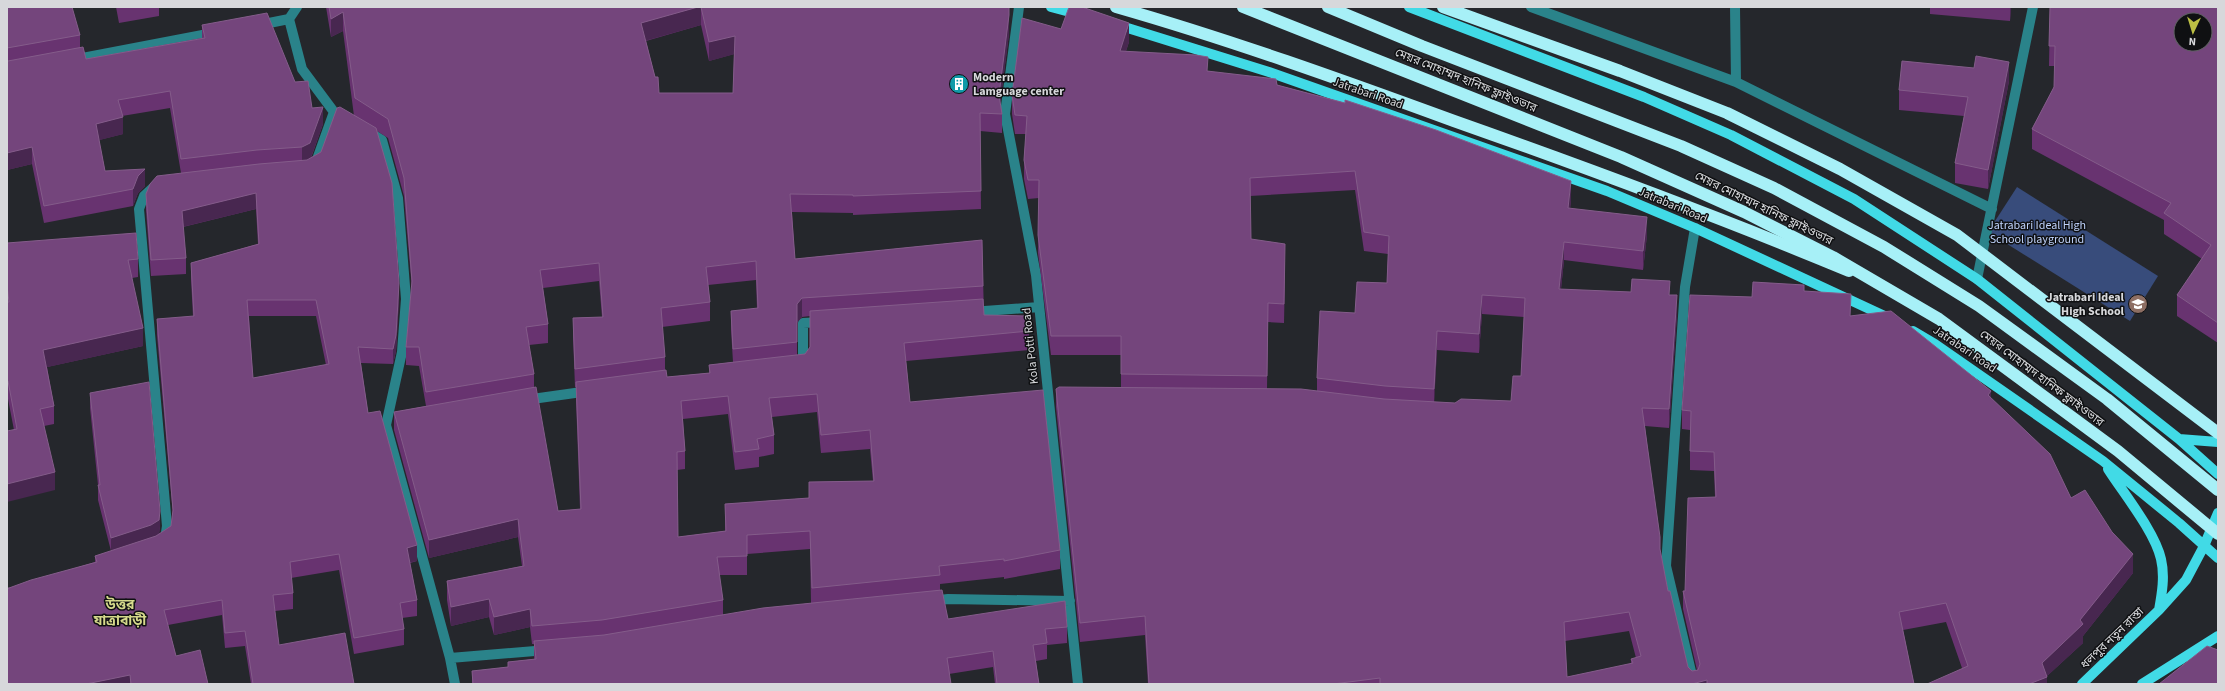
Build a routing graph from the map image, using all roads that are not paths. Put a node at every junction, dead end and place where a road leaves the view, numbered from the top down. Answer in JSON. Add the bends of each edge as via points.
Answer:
{"nodes":[{"id":1,"x":297,"y":7,"type":"edge"},
{"id":2,"x":1019,"y":7,"type":"edge"},
{"id":3,"x":1051,"y":7,"type":"edge"},
{"id":4,"x":1116,"y":7,"type":"edge"},
{"id":5,"x":1243,"y":7,"type":"edge"},
{"id":6,"x":1328,"y":7,"type":"edge"},
{"id":7,"x":1409,"y":7,"type":"edge"},
{"id":8,"x":1443,"y":7,"type":"edge"},
{"id":9,"x":1531,"y":7,"type":"edge"},
{"id":10,"x":1735,"y":7,"type":"edge"},
{"id":11,"x":2033,"y":7,"type":"edge"},
{"id":12,"x":1093,"y":18,"type":"edge"},
{"id":13,"x":289,"y":19,"type":"junction"},
{"id":14,"x":1108,"y":22,"type":"edge"},
{"id":15,"x":250,"y":27,"type":"edge"},
{"id":16,"x":226,"y":31,"type":"edge"},
{"id":17,"x":63,"y":62,"type":"edge"},
{"id":18,"x":1736,"y":82,"type":"junction"},
{"id":19,"x":334,"y":112,"type":"junction"},
{"id":20,"x":348,"y":120,"type":"edge"},
{"id":21,"x":361,"y":128,"type":"edge"},
{"id":22,"x":304,"y":170,"type":"edge"},
{"id":23,"x":169,"y":184,"type":"edge"},
{"id":24,"x":1992,"y":209,"type":"junction"},
{"id":25,"x":1695,"y":228,"type":"junction"},
{"id":26,"x":1977,"y":279,"type":"junction"},
{"id":27,"x":1886,"y":286,"type":"junction"},
{"id":28,"x":1039,"y":307,"type":"junction"},
{"id":29,"x":960,"y":313,"type":"edge"},
{"id":30,"x":835,"y":321,"type":"edge"},
{"id":31,"x":796,"y":367,"type":"edge"},
{"id":32,"x":601,"y":389,"type":"edge"},
{"id":33,"x":518,"y":402,"type":"edge"},
{"id":34,"x":400,"y":422,"type":"edge"},
{"id":35,"x":386,"y":425,"type":"junction"},
{"id":36,"x":2218,"y":433,"type":"edge"},
{"id":37,"x":2179,"y":439,"type":"junction"},
{"id":38,"x":2218,"y":442,"type":"edge"},
{"id":39,"x":2103,"y":461,"type":"junction"},
{"id":40,"x":2218,"y":474,"type":"edge"},
{"id":41,"x":2218,"y":490,"type":"edge"},
{"id":42,"x":2218,"y":513,"type":"edge"},
{"id":43,"x":2218,"y":534,"type":"edge"},
{"id":44,"x":154,"y":546,"type":"edge"},
{"id":45,"x":2204,"y":546,"type":"junction"},
{"id":46,"x":2218,"y":558,"type":"edge"},
{"id":47,"x":1070,"y":601,"type":"junction"},
{"id":48,"x":925,"y":602,"type":"edge"},
{"id":49,"x":2159,"y":610,"type":"junction"},
{"id":50,"x":2218,"y":636,"type":"edge"},
{"id":51,"x":557,"y":649,"type":"edge"},
{"id":52,"x":450,"y":658,"type":"junction"},
{"id":53,"x":455,"y":684,"type":"edge"},
{"id":54,"x":1078,"y":684,"type":"edge"},
{"id":55,"x":1694,"y":684,"type":"edge"},
{"id":56,"x":2082,"y":684,"type":"edge"},
{"id":57,"x":2142,"y":684,"type":"edge"}],
"edges":[{"from":1,"to":13,"type":"street"},
{"from":2,"to":28,"type":"street","name":"Kola Potti Road","via":[[1005,114],[1036,275]]},
{"from":3,"to":12,"type":"main road"},
{"from":4,"to":27,"type":"highway","bridge":true,"via":[[1185,26],[1305,67],[1623,181]]},
{"from":5,"to":27,"type":"highway","name":"মেয়র মোহাম্মদ হানিফ ফ্লাইওভার","bridge":true,"via":[[1621,157],[1744,212]]},
{"from":6,"to":41,"type":"highway","name":"মেয়র মোহাম্মদ হানিফ ফ্লাইওভার","via":[[1681,146],[1774,188],[1884,247],[1992,315],[2108,399]]},
{"from":7,"to":26,"type":"main road","via":[[1644,97],[1731,135],[1854,200]]},
{"from":8,"to":36,"type":"highway","bridge":true,"via":[[1727,113],[1840,169],[1957,235]]},
{"from":9,"to":18,"type":"street"},
{"from":10,"to":18,"type":"street"},
{"from":11,"to":24,"type":"street"},
{"from":13,"to":15,"type":"street"},
{"from":13,"to":19,"type":"street","via":[[302,69]]},
{"from":14,"to":25,"type":"main road","name":"Jatrabari Road","via":[[1329,93],[1584,183]]},
{"from":16,"to":17,"type":"street"},
{"from":18,"to":24,"type":"street"},
{"from":19,"to":20,"type":"street"},
{"from":19,"to":22,"type":"street","via":[[315,165]]},
{"from":21,"to":35,"type":"street","via":[[382,140],[398,198],[406,299],[402,352]]},
{"from":23,"to":44,"type":"street","via":[[154,186],[144,196],[139,209],[167,526],[165,539]]},
{"from":24,"to":26,"type":"street"},
{"from":25,"to":39,"type":"main road","name":"Jatrabari Road","via":[[1901,324],[1935,344]]},
{"from":25,"to":55,"type":"street","via":[[1685,287],[1666,566]]},
{"from":26,"to":37,"type":"main road"},
{"from":27,"to":43,"type":"highway","name":"মেয়র মোহাম্মদ হানিফ ফ্লাইওভার","bridge":true,"via":[[1939,319],[2037,390],[2118,451]]},
{"from":28,"to":29,"type":"street"},
{"from":28,"to":47,"type":"street","name":"Kola Potti Road","via":[[1053,399]]},
{"from":30,"to":31,"type":"street","via":[[803,323],[804,366]]},
{"from":32,"to":33,"type":"street"},
{"from":34,"to":35,"type":"street"},
{"from":35,"to":52,"type":"street"},
{"from":37,"to":38,"type":"main road"},
{"from":37,"to":40,"type":"main road"},
{"from":39,"to":45,"type":"main road","name":"Jatrabari Road"},
{"from":39,"to":49,"type":"main road","via":[[2161,558],[2163,572]]},
{"from":42,"to":45,"type":"main road","name":"ধলপুর নতুন রাস্তা"},
{"from":45,"to":46,"type":"main road","name":"Jatrabari Road"},
{"from":45,"to":49,"type":"main road","name":"ধলপুর নতুন রাস্তা","via":[[2186,580]]},
{"from":47,"to":48,"type":"street","via":[[948,599]]},
{"from":47,"to":54,"type":"street","name":"Kola Potti Road"},
{"from":49,"to":56,"type":"main road","name":"ধলপুর নতুন রাস্তা"},
{"from":50,"to":57,"type":"main road"},
{"from":51,"to":52,"type":"street"},
{"from":52,"to":53,"type":"street"}]}
